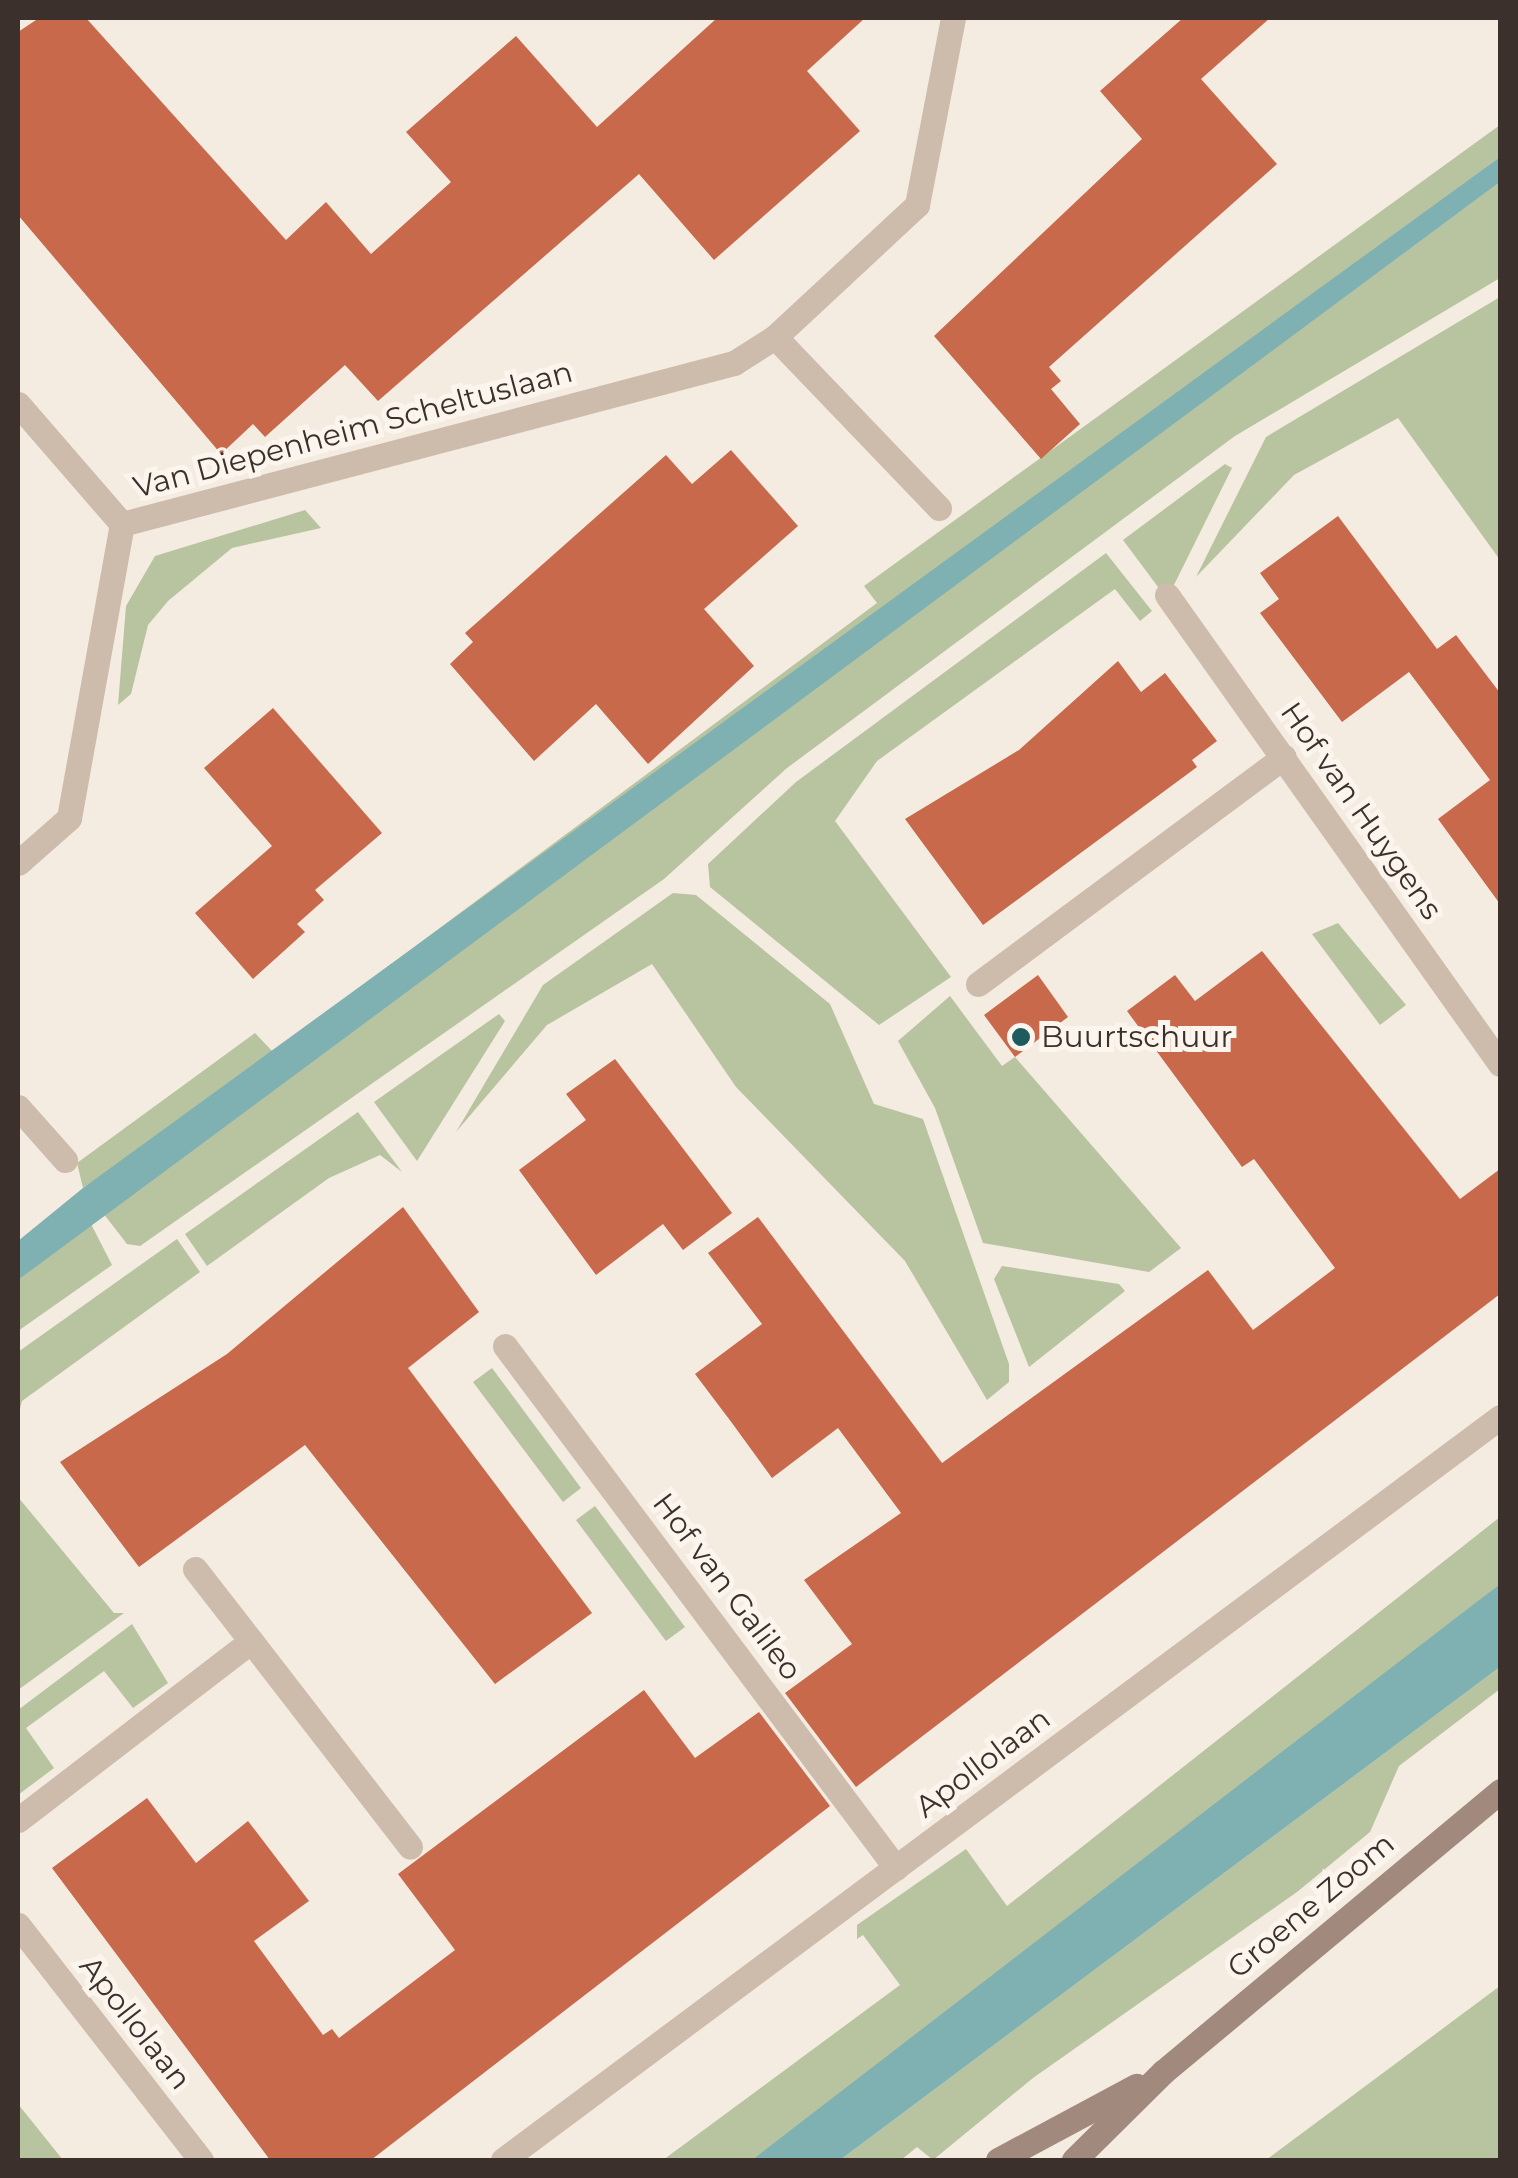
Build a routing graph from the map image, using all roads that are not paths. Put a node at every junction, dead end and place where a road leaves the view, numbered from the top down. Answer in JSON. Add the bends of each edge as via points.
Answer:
{"nodes":[{"id":1,"x":953,"y":18,"type":"edge"},
{"id":2,"x":775,"y":338,"type":"junction"},
{"id":3,"x":18,"y":404,"type":"edge"},
{"id":4,"x":938,"y":508,"type":"dead end"},
{"id":5,"x":122,"y":524,"type":"junction"},
{"id":6,"x":1166,"y":596,"type":"dead end"},
{"id":7,"x":1284,"y":757,"type":"junction"},
{"id":8,"x":18,"y":863,"type":"edge"},
{"id":9,"x":978,"y":984,"type":"dead end"},
{"id":10,"x":1500,"y":1064,"type":"edge"},
{"id":11,"x":18,"y":1108,"type":"edge"},
{"id":12,"x":64,"y":1160,"type":"dead end"},
{"id":13,"x":504,"y":1346,"type":"dead end"},
{"id":14,"x":1500,"y":1417,"type":"edge"},
{"id":15,"x":196,"y":1570,"type":"dead end"},
{"id":16,"x":251,"y":1641,"type":"junction"},
{"id":17,"x":1500,"y":1791,"type":"edge"},
{"id":18,"x":18,"y":1820,"type":"edge"},
{"id":19,"x":410,"y":1847,"type":"dead end"},
{"id":20,"x":896,"y":1868,"type":"junction"},
{"id":21,"x":18,"y":1926,"type":"edge"},
{"id":22,"x":1163,"y":2072,"type":"junction"},
{"id":23,"x":202,"y":2160,"type":"edge"},
{"id":24,"x":503,"y":2160,"type":"edge"},
{"id":25,"x":998,"y":2160,"type":"edge"},
{"id":26,"x":1074,"y":2160,"type":"edge"}],
"edges":[{"from":1,"to":2,"type":"street","name":"Van Diepenheim Scheltuslaan","via":[[917,205]]},
{"from":2,"to":4,"type":"street"},
{"from":2,"to":5,"type":"street","name":"Van Diepenheim Scheltuslaan","via":[[734,363]]},
{"from":3,"to":5,"type":"street"},
{"from":5,"to":8,"type":"street","name":"Van Diepenheim Scheltuslaan","via":[[69,818]]},
{"from":6,"to":7,"type":"street","name":"Hof van Huygens"},
{"from":7,"to":9,"type":"street"},
{"from":7,"to":10,"type":"street","name":"Hof van Huygens"},
{"from":11,"to":12,"type":"street"},
{"from":13,"to":20,"type":"street","name":"Hof van Galileo"},
{"from":14,"to":20,"type":"street","name":"Apollolaan"},
{"from":15,"to":16,"type":"street"},
{"from":16,"to":18,"type":"street"},
{"from":16,"to":19,"type":"street"},
{"from":17,"to":22,"type":"main road","name":"Groene Zoom"},
{"from":20,"to":24,"type":"street","name":"Apollolaan"},
{"from":21,"to":23,"type":"street","name":"Apollolaan"},
{"from":22,"to":25,"type":"main road","name":"Groene Zoom"},
{"from":22,"to":26,"type":"main road","name":"Groene Zoom"}]}
